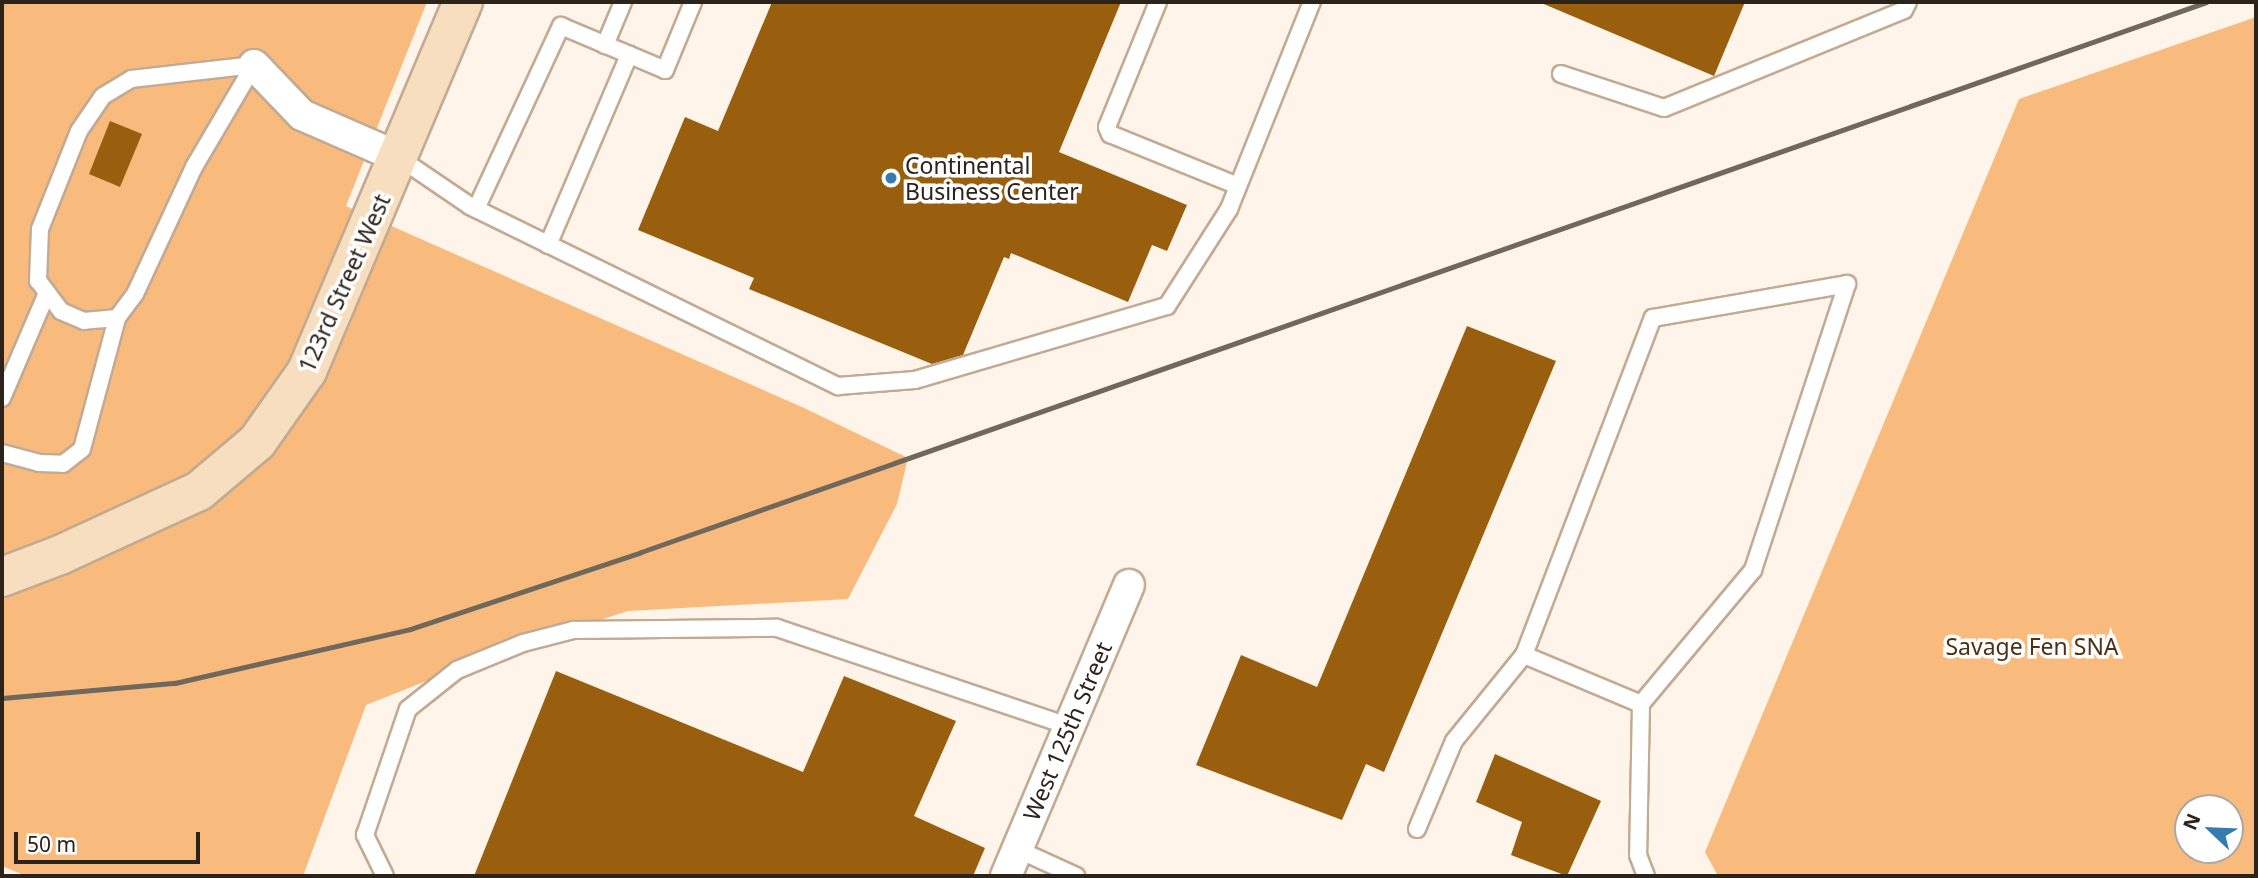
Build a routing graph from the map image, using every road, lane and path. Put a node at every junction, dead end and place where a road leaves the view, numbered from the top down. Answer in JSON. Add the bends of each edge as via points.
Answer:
{"nodes":[{"id":1,"x":463,"y":2,"type":"edge"},
{"id":2,"x":624,"y":2,"type":"edge"},
{"id":3,"x":693,"y":2,"type":"edge"},
{"id":4,"x":1158,"y":2,"type":"edge"},
{"id":5,"x":1312,"y":2,"type":"edge"},
{"id":6,"x":1908,"y":2,"type":"edge"},
{"id":7,"x":605,"y":45,"type":"junction"},
{"id":8,"x":629,"y":55,"type":"junction"},
{"id":9,"x":254,"y":65,"type":"junction"},
{"id":10,"x":1561,"y":74,"type":"dead end"},
{"id":11,"x":398,"y":157,"type":"junction"},
{"id":12,"x":1238,"y":186,"type":"junction"},
{"id":13,"x":476,"y":209,"type":"junction"},
{"id":14,"x":548,"y":245,"type":"junction"},
{"id":15,"x":47,"y":293,"type":"junction"},
{"id":16,"x":117,"y":318,"type":"junction"},
{"id":17,"x":2,"y":398,"type":"edge"},
{"id":18,"x":2,"y":453,"type":"edge"},
{"id":19,"x":2,"y":577,"type":"edge"},
{"id":20,"x":1129,"y":585,"type":"dead end"},
{"id":21,"x":1524,"y":655,"type":"junction"},
{"id":22,"x":1641,"y":704,"type":"junction"},
{"id":23,"x":1069,"y":726,"type":"junction"},
{"id":24,"x":1417,"y":829,"type":"dead end"},
{"id":25,"x":1017,"y":849,"type":"junction"},
{"id":26,"x":385,"y":876,"type":"edge"},
{"id":27,"x":1006,"y":876,"type":"edge"},
{"id":28,"x":1076,"y":876,"type":"edge"},
{"id":29,"x":1646,"y":876,"type":"edge"}],
"edges":[{"from":1,"to":11,"type":"street","name":"123rd Street West"},
{"from":2,"to":7,"type":"lane"},
{"from":3,"to":8,"type":"lane","via":[[665,70]]},
{"from":4,"to":12,"type":"lane","via":[[1107,127],[1111,134]]},
{"from":5,"to":12,"type":"lane"},
{"from":6,"to":10,"type":"lane","via":[[1904,10],[1664,108]]},
{"from":7,"to":8,"type":"lane"},
{"from":7,"to":13,"type":"lane","via":[[561,26]]},
{"from":8,"to":14,"type":"lane"},
{"from":9,"to":11,"type":"street","via":[[302,115]]},
{"from":9,"to":15,"type":"lane","via":[[131,79],[103,96],[79,131],[40,229],[38,281]]},
{"from":9,"to":16,"type":"lane","via":[[194,167],[135,294]]},
{"from":11,"to":13,"type":"lane"},
{"from":11,"to":19,"type":"street","name":"123rd Street West","via":[[307,371],[257,442],[199,491]]},
{"from":12,"to":14,"type":"lane","via":[[1229,209],[1167,306],[915,380],[838,386]]},
{"from":13,"to":14,"type":"lane"},
{"from":15,"to":16,"type":"lane","via":[[61,311],[84,321]]},
{"from":15,"to":17,"type":"lane"},
{"from":16,"to":18,"type":"lane","via":[[82,449],[63,464]]},
{"from":20,"to":23,"type":"street","name":"West 125th Street"},
{"from":21,"to":22,"type":"lane"},
{"from":21,"to":22,"type":"lane","via":[[1653,318],[1847,284],[1753,570]]},
{"from":21,"to":24,"type":"lane","via":[[1454,741]]},
{"from":22,"to":29,"type":"lane","via":[[1638,855]]},
{"from":23,"to":25,"type":"street","name":"West 125th Street"},
{"from":23,"to":26,"type":"lane","via":[[777,628],[573,630],[523,643],[457,670],[408,709],[365,835]]},
{"from":25,"to":27,"type":"street","name":"West 125th Street"},
{"from":25,"to":28,"type":"lane"}]}
